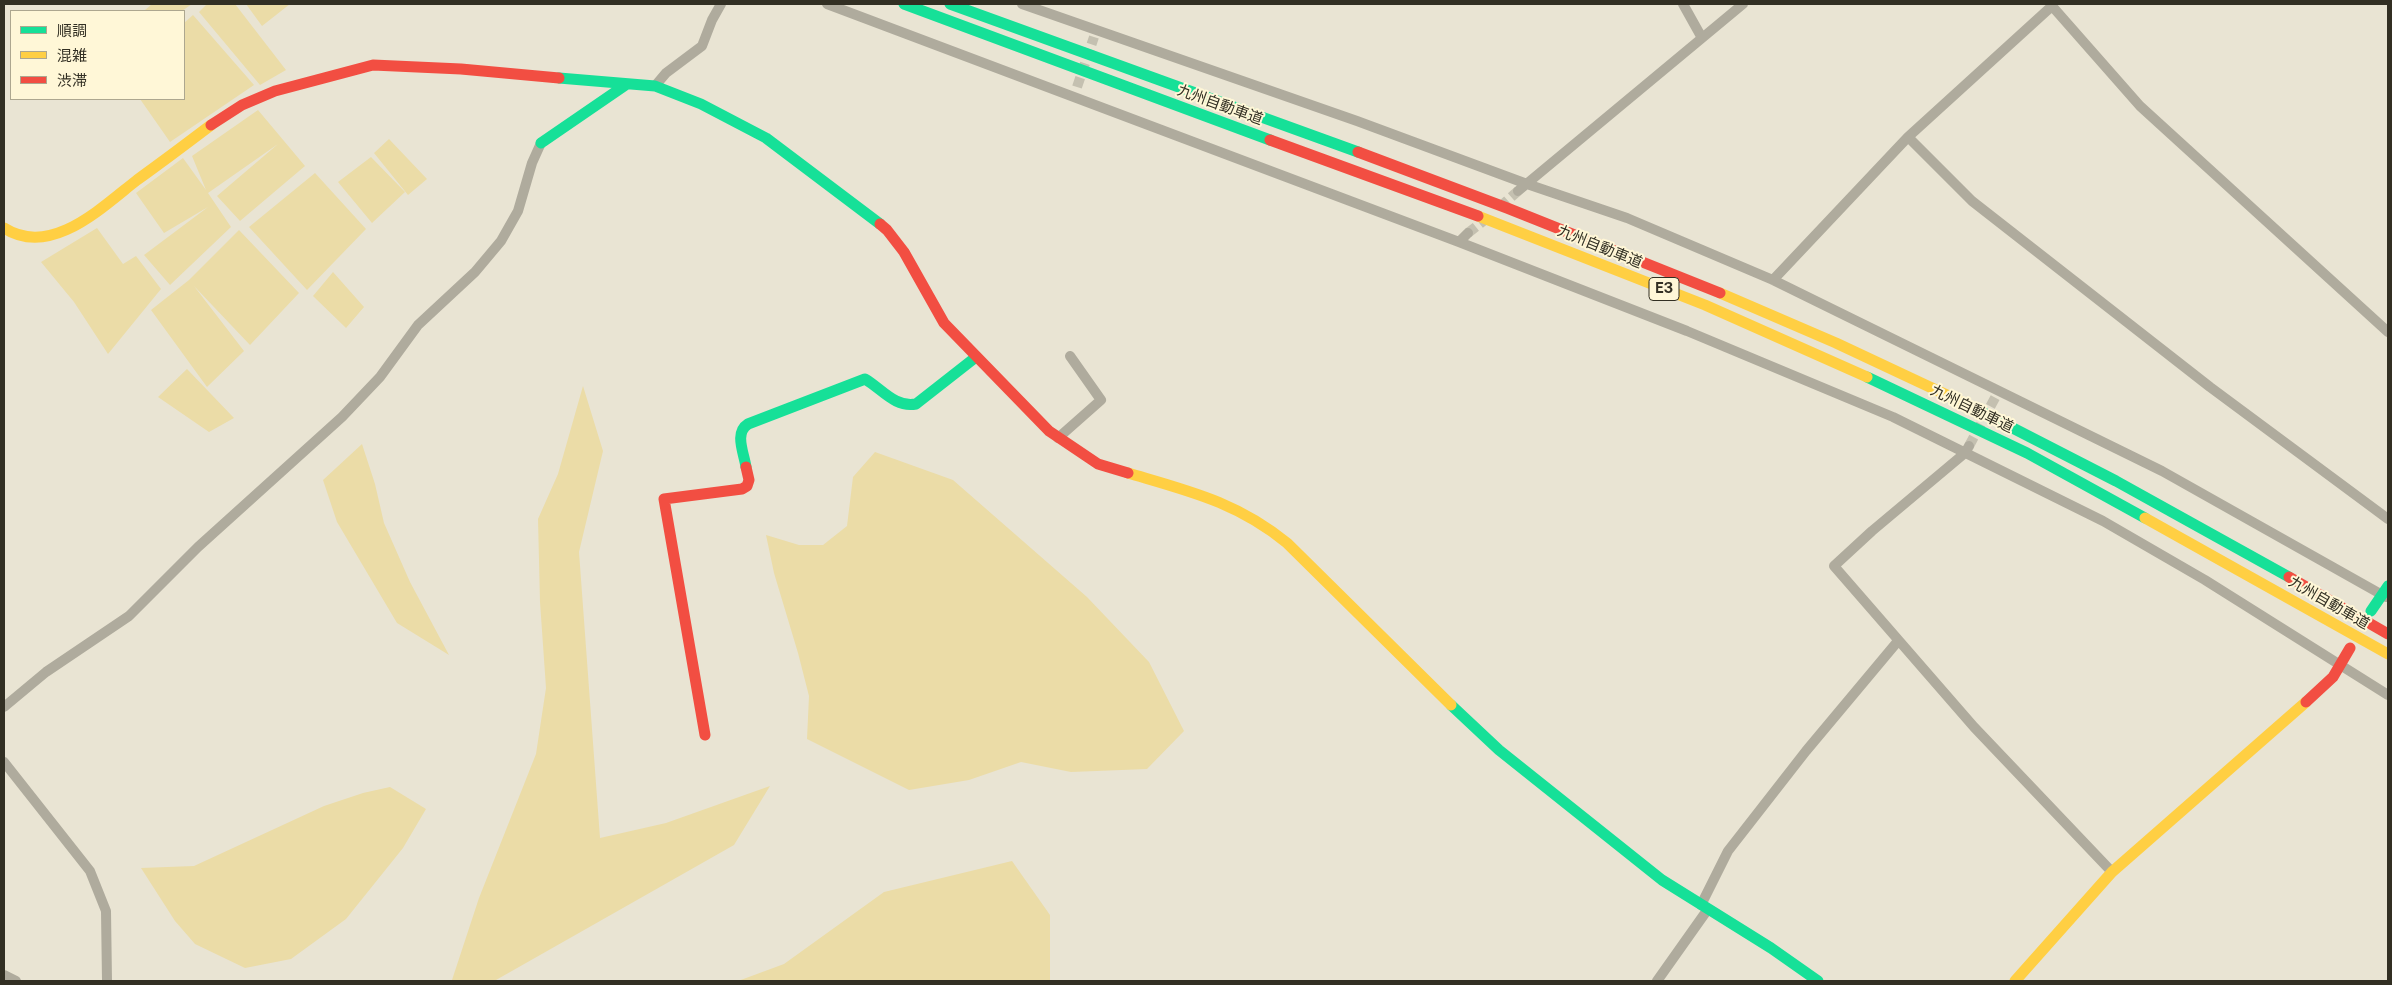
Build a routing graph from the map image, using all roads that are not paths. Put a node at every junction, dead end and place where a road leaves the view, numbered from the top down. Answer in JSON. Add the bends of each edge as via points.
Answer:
{"nodes":[{"id":1,"x":721,"y":4,"type":"edge"},
{"id":2,"x":827,"y":4,"type":"edge"},
{"id":3,"x":904,"y":4,"type":"edge"},
{"id":4,"x":950,"y":4,"type":"edge"},
{"id":5,"x":1022,"y":4,"type":"edge"},
{"id":6,"x":1683,"y":4,"type":"edge"},
{"id":7,"x":1743,"y":4,"type":"edge"},
{"id":8,"x":1702,"y":38,"type":"junction"},
{"id":9,"x":627,"y":84,"type":"junction"},
{"id":10,"x":655,"y":86,"type":"junction"},
{"id":11,"x":1908,"y":137,"type":"junction"},
{"id":12,"x":541,"y":143,"type":"joint"},
{"id":13,"x":1527,"y":184,"type":"junction"},
{"id":14,"x":1518,"y":191,"type":"tunnel mouth"},
{"id":15,"x":4,"y":228,"type":"edge"},
{"id":16,"x":1468,"y":233,"type":"tunnel mouth"},
{"id":17,"x":1459,"y":242,"type":"junction"},
{"id":18,"x":1772,"y":280,"type":"junction"},
{"id":19,"x":2388,"y":332,"type":"edge"},
{"id":20,"x":1070,"y":356,"type":"dead end"},
{"id":21,"x":976,"y":357,"type":"junction"},
{"id":22,"x":1058,"y":438,"type":"junction"},
{"id":23,"x":1967,"y":449,"type":"junction"},
{"id":24,"x":2388,"y":519,"type":"edge"},
{"id":25,"x":2386,"y":593,"type":"edge"},
{"id":26,"x":2371,"y":610,"type":"dead end"},
{"id":27,"x":2388,"y":634,"type":"edge"},
{"id":28,"x":1898,"y":641,"type":"junction"},
{"id":29,"x":2350,"y":648,"type":"dead end"},
{"id":30,"x":2388,"y":654,"type":"edge"},
{"id":31,"x":2341,"y":666,"type":"junction"},
{"id":32,"x":2388,"y":695,"type":"edge"},
{"id":33,"x":4,"y":707,"type":"edge"},
{"id":34,"x":705,"y":735,"type":"dead end"},
{"id":35,"x":4,"y":762,"type":"edge"},
{"id":36,"x":2112,"y":872,"type":"junction"},
{"id":37,"x":1705,"y":907,"type":"junction"},
{"id":38,"x":4,"y":975,"type":"edge"},
{"id":39,"x":16,"y":981,"type":"edge"},
{"id":40,"x":107,"y":981,"type":"edge"},
{"id":41,"x":1657,"y":981,"type":"edge"},
{"id":42,"x":1818,"y":981,"type":"edge"},
{"id":43,"x":2015,"y":981,"type":"edge"}],
"edges":[{"from":1,"to":10,"type":"street","via":[[702,46],[666,73]]},
{"from":2,"to":17,"type":"street","via":[[1075,91]]},
{"from":3,"to":30,"type":"main road","name":"九州自動車道","number":"E3","via":[[1493,221],[1705,305],[1914,398],[2027,453],[2221,558]]},
{"from":4,"to":27,"type":"main road","name":"九州自動車道","number":"E3","via":[[1559,227],[1839,344],[2110,476],[2228,540]]},
{"from":5,"to":13,"type":"street","via":[[1095,33],[1357,121]]},
{"from":6,"to":8,"type":"street"},
{"from":7,"to":8,"type":"street"},
{"from":8,"to":13,"type":"street"},
{"from":9,"to":10,"type":"main road"},
{"from":9,"to":12,"type":"main road"},
{"from":9,"to":15,"type":"main road","via":[[461,69],[374,66],[275,91],[242,105],[81,223],[59,234],[26,238],[11,234]]},
{"from":10,"to":21,"type":"main road","via":[[701,104],[766,138],[887,230],[908,257],[944,323]]},
{"from":11,"to":18,"type":"street"},
{"from":11,"to":19,"type":"street","via":[[2052,6],[2140,106]]},
{"from":11,"to":24,"type":"street","via":[[1972,201],[2210,387]]},
{"from":12,"to":33,"type":"street","via":[[518,211],[502,240],[475,272],[418,325],[380,377],[342,417],[198,548],[129,616],[46,672]]},
{"from":13,"to":14,"type":"street"},
{"from":13,"to":18,"type":"street","via":[[1627,218]]},
{"from":16,"to":17,"type":"street"},
{"from":17,"to":23,"type":"street","via":[[1705,338]]},
{"from":18,"to":25,"type":"street","via":[[2162,471]]},
{"from":20,"to":22,"type":"street","via":[[1101,400]]},
{"from":21,"to":22,"type":"main road"},
{"from":21,"to":34,"type":"main road","via":[[916,404],[907,407],[865,378],[748,424],[740,434],[747,486],[664,499]]},
{"from":22,"to":37,"type":"main road","via":[[1098,464],[1213,498],[1261,522],[1287,543],[1498,750],[1662,880]]},
{"from":23,"to":28,"type":"street","via":[[1834,566]]},
{"from":23,"to":31,"type":"street","via":[[2103,521]]},
{"from":25,"to":26,"type":"main road"},
{"from":28,"to":36,"type":"street","via":[[1974,727]]},
{"from":28,"to":37,"type":"street","via":[[1728,851]]},
{"from":29,"to":31,"type":"main road"},
{"from":31,"to":32,"type":"street"},
{"from":31,"to":36,"type":"main road","via":[[2315,695]]},
{"from":35,"to":40,"type":"street","via":[[90,871],[106,911]]},
{"from":36,"to":43,"type":"main road"},
{"from":37,"to":41,"type":"street"},
{"from":37,"to":42,"type":"main road"},
{"from":38,"to":39,"type":"street"}]}
